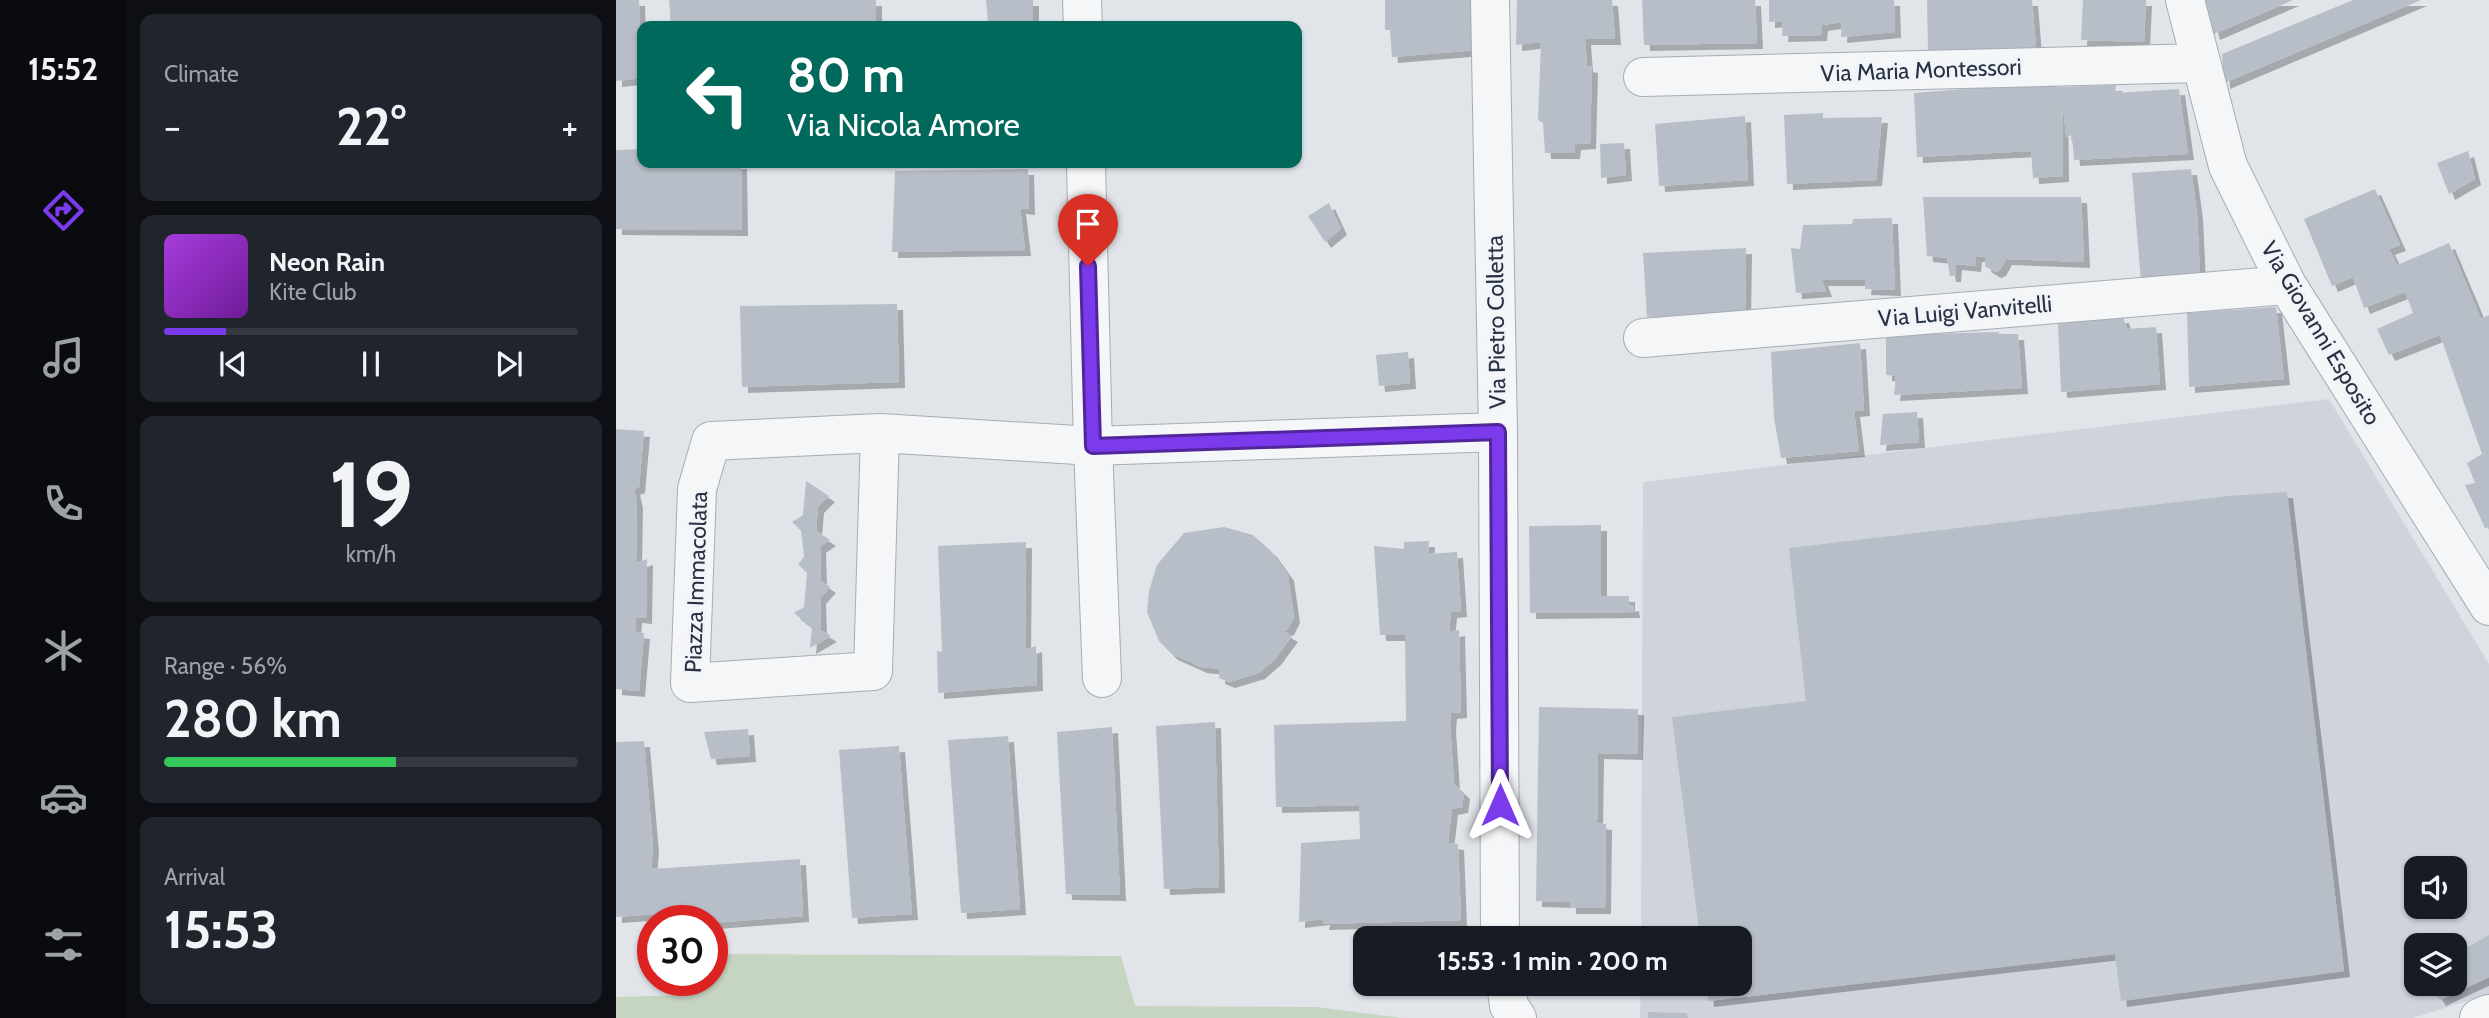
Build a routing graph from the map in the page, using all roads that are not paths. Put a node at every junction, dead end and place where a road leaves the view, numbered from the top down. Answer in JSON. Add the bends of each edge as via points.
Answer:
{"nodes":[{"id":1,"x":1082,"y":0,"type":"edge"},
{"id":2,"x":1489,"y":0,"type":"edge"},
{"id":3,"x":2185,"y":0,"type":"edge"},
{"id":4,"x":1083,"y":21,"type":"edge"},
{"id":5,"x":2200,"y":63,"type":"junction"},
{"id":6,"x":1643,"y":78,"type":"dead end"},
{"id":7,"x":1086,"y":168,"type":"edge"},
{"id":8,"x":2287,"y":285,"type":"junction"},
{"id":9,"x":1643,"y":338,"type":"dead end"},
{"id":10,"x":1498,"y":432,"type":"junction"},
{"id":11,"x":880,"y":433,"type":"junction"},
{"id":12,"x":1093,"y":446,"type":"junction"},
{"id":13,"x":2489,"y":606,"type":"edge"},
{"id":14,"x":1102,"y":677,"type":"dead end"},
{"id":15,"x":1500,"y":926,"type":"edge"},
{"id":16,"x":1508,"y":996,"type":"edge"},
{"id":17,"x":2489,"y":1014,"type":"edge"},
{"id":18,"x":1517,"y":1018,"type":"edge"},
{"id":19,"x":2479,"y":1018,"type":"edge"}],
"edges":[{"from":1,"to":4,"type":"street"},
{"from":2,"to":10,"type":"street","name":"Via Pietro Colletta"},
{"from":3,"to":5,"type":"street","name":"Via Giovanni Esposito"},
{"from":5,"to":6,"type":"street","name":"Via Maria Montessori"},
{"from":5,"to":8,"type":"street","name":"Via Giovanni Esposito","via":[[2228,166]]},
{"from":7,"to":12,"type":"street"},
{"from":8,"to":9,"type":"street","name":"Via Luigi Vanvitelli"},
{"from":8,"to":13,"type":"street","name":"Via Giovanni Esposito"},
{"from":10,"to":12,"type":"street","name":"Piazza Immacolata"},
{"from":10,"to":15,"type":"street","name":"Via Pietro Colletta"},
{"from":11,"to":11,"type":"street","name":"Piazza Immacolata","via":[[711,441],[697,489],[690,683],[873,671]]},
{"from":11,"to":12,"type":"street","name":"Piazza Immacolata"},
{"from":12,"to":14,"type":"street"},
{"from":16,"to":18,"type":"street"},
{"from":17,"to":19,"type":"street"}]}
